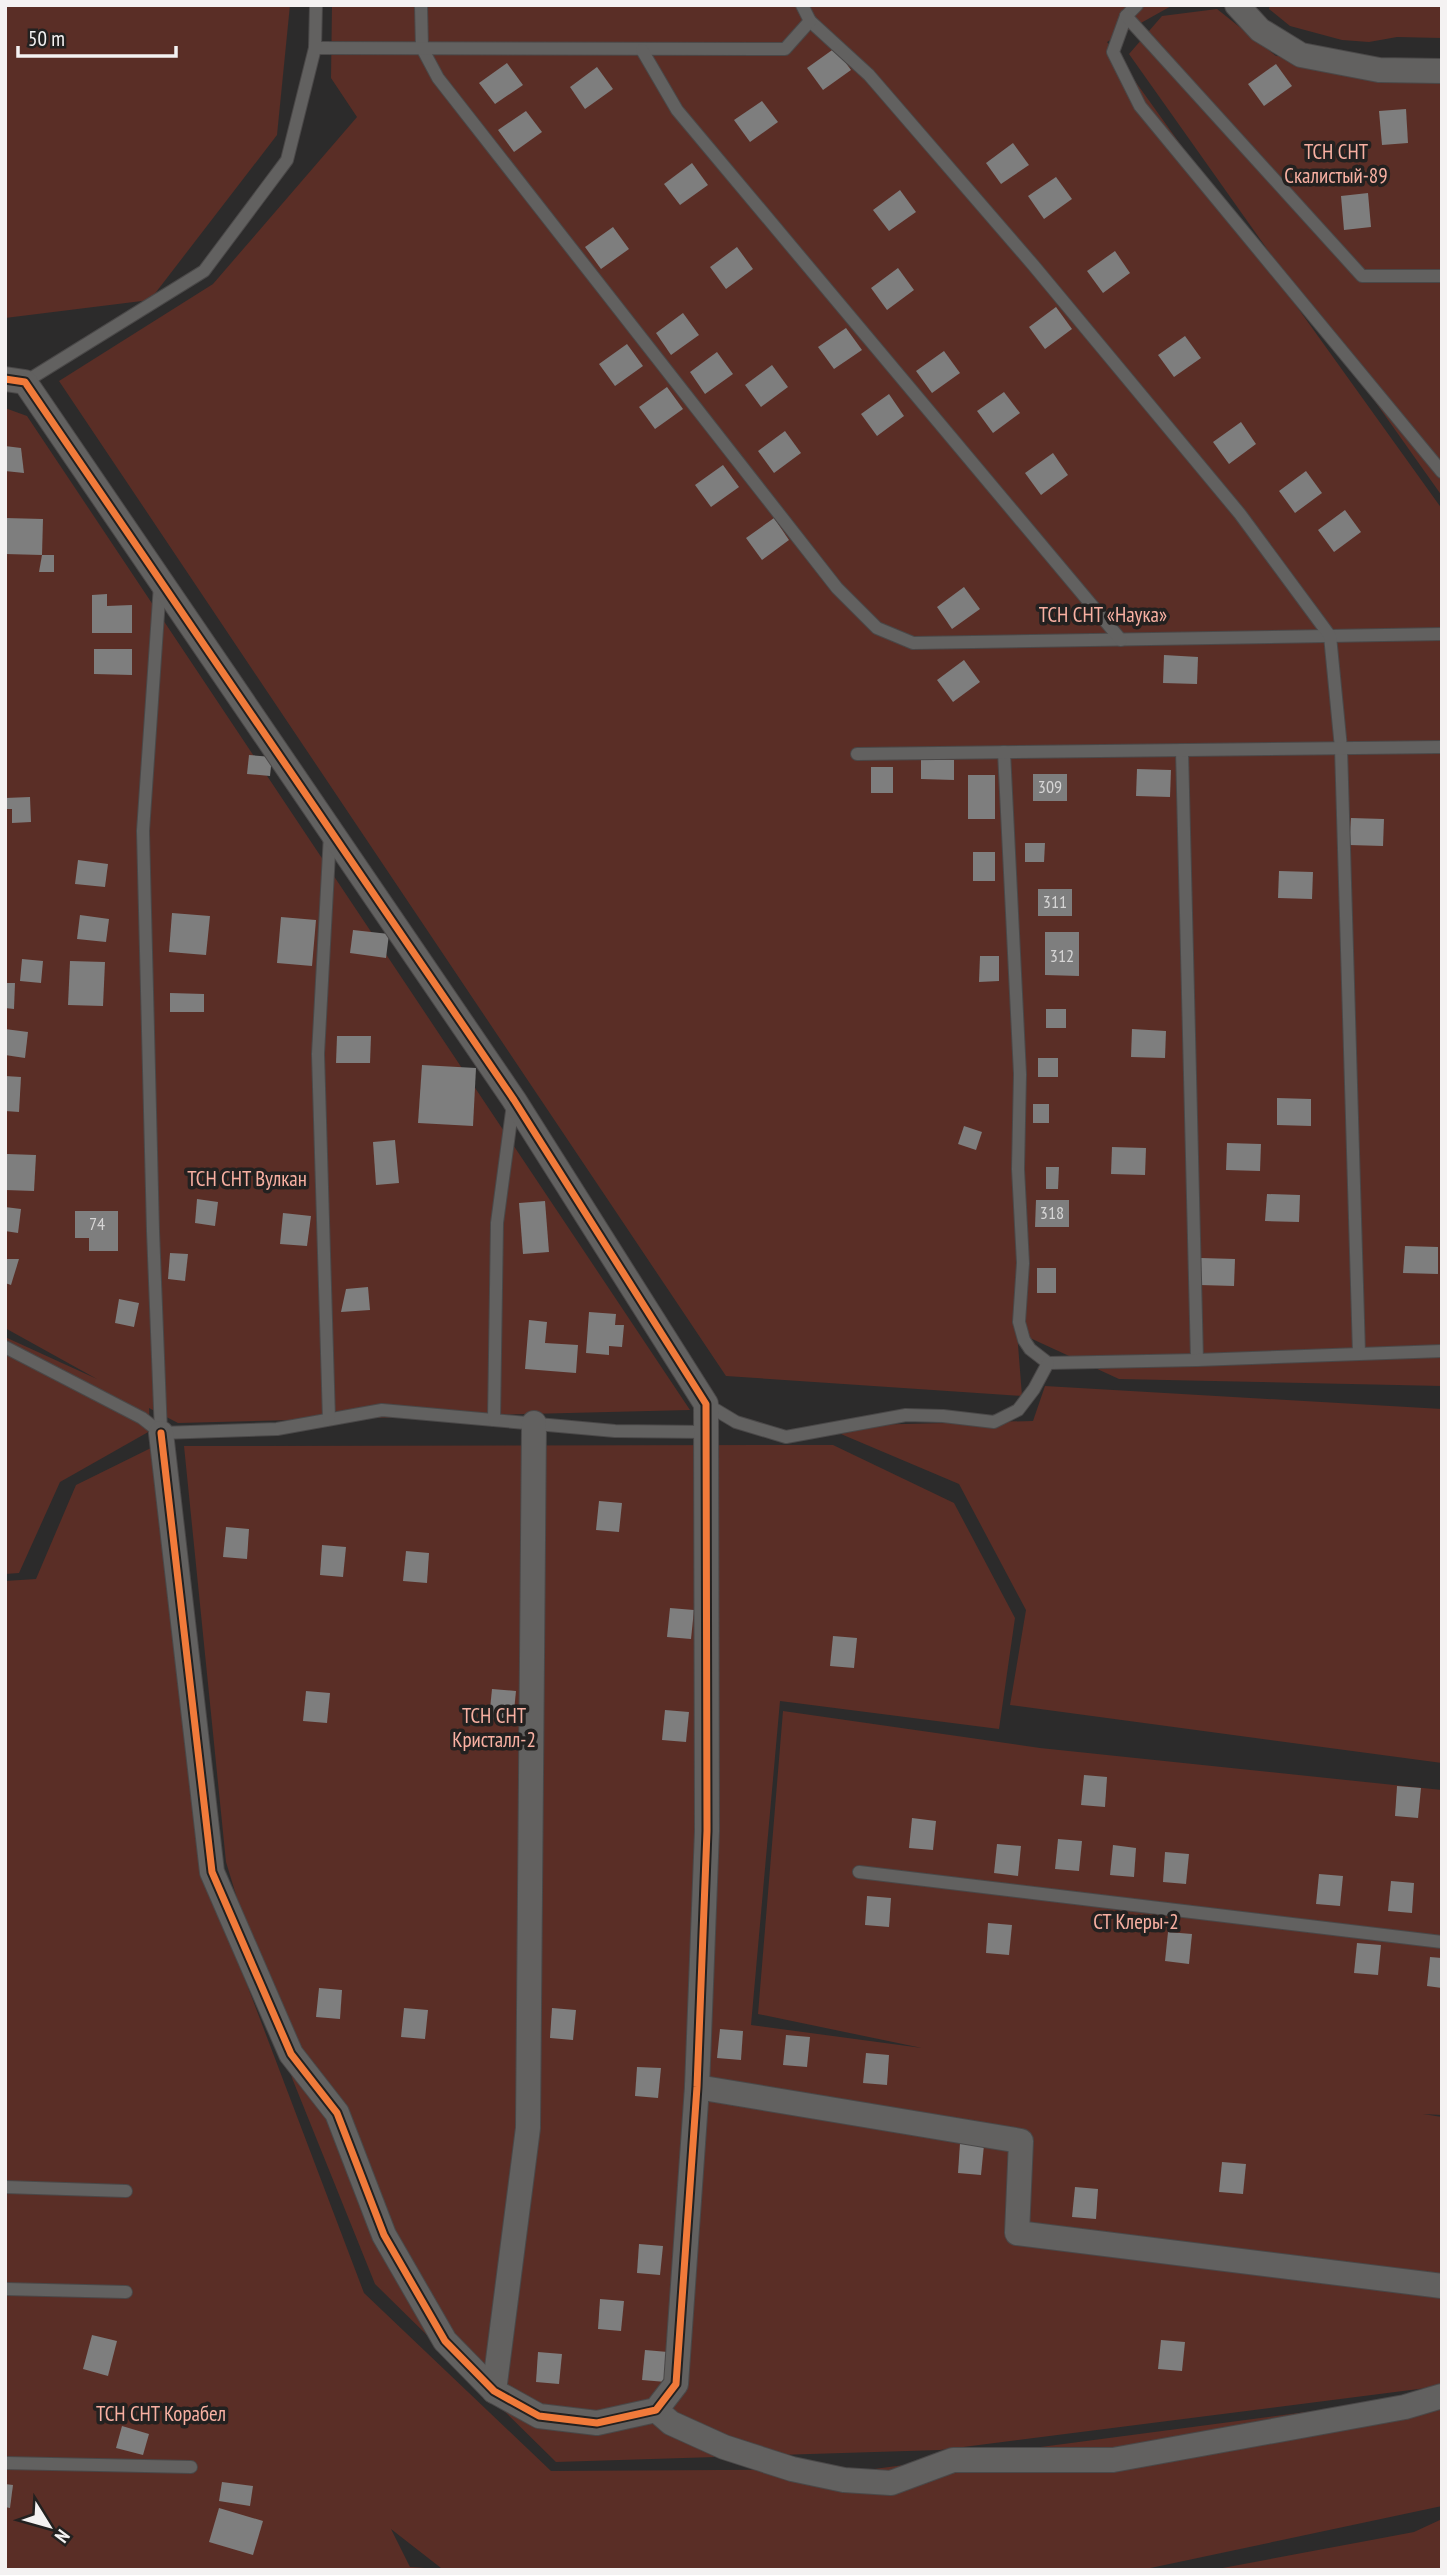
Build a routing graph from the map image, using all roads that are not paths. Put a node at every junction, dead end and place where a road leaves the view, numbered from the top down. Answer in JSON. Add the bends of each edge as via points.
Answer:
{"nodes":[{"id":1,"x":316,"y":5,"type":"edge"},
{"id":2,"x":421,"y":5,"type":"edge"},
{"id":3,"x":802,"y":5,"type":"edge"},
{"id":4,"x":1137,"y":5,"type":"edge"},
{"id":5,"x":1237,"y":5,"type":"edge"},
{"id":6,"x":1126,"y":16,"type":"junction"},
{"id":7,"x":810,"y":21,"type":"junction"},
{"id":8,"x":316,"y":48,"type":"junction"},
{"id":9,"x":422,"y":48,"type":"junction"},
{"id":10,"x":642,"y":50,"type":"junction"},
{"id":11,"x":1442,"y":71,"type":"edge"},
{"id":12,"x":1442,"y":276,"type":"edge"},
{"id":13,"x":15,"y":380,"type":"edge"},
{"id":14,"x":1442,"y":472,"type":"edge"},
{"id":15,"x":160,"y":581,"type":"junction"},
{"id":16,"x":1442,"y":634,"type":"edge"},
{"id":17,"x":1330,"y":636,"type":"junction"},
{"id":18,"x":1121,"y":640,"type":"junction"},
{"id":19,"x":1442,"y":747,"type":"edge"},
{"id":20,"x":1341,"y":748,"type":"junction"},
{"id":21,"x":1182,"y":750,"type":"junction"},
{"id":22,"x":1004,"y":752,"type":"junction"},
{"id":23,"x":857,"y":754,"type":"dead end"},
{"id":24,"x":331,"y":831,"type":"junction"},
{"id":25,"x":514,"y":1100,"type":"junction"},
{"id":26,"x":5,"y":1347,"type":"edge"},
{"id":27,"x":1442,"y":1351,"type":"edge"},
{"id":28,"x":1359,"y":1353,"type":"junction"},
{"id":29,"x":1196,"y":1360,"type":"junction"},
{"id":30,"x":1048,"y":1363,"type":"junction"},
{"id":31,"x":706,"y":1405,"type":"junction"},
{"id":32,"x":329,"y":1419,"type":"junction"},
{"id":33,"x":494,"y":1420,"type":"junction"},
{"id":34,"x":534,"y":1423,"type":"junction"},
{"id":35,"x":706,"y":1432,"type":"junction"},
{"id":36,"x":161,"y":1433,"type":"junction"},
{"id":37,"x":859,"y":1872,"type":"dead end"},
{"id":38,"x":1442,"y":1942,"type":"edge"},
{"id":39,"x":697,"y":2087,"type":"junction"},
{"id":40,"x":5,"y":2187,"type":"edge"},
{"id":41,"x":126,"y":2191,"type":"dead end"},
{"id":42,"x":1442,"y":2286,"type":"edge"},
{"id":43,"x":5,"y":2289,"type":"edge"},
{"id":44,"x":126,"y":2292,"type":"dead end"},
{"id":45,"x":494,"y":2391,"type":"junction"},
{"id":46,"x":1442,"y":2396,"type":"edge"},
{"id":47,"x":656,"y":2410,"type":"junction"},
{"id":48,"x":5,"y":2463,"type":"edge"},
{"id":49,"x":191,"y":2467,"type":"dead end"}],
"edges":[{"from":1,"to":8,"type":"lane"},
{"from":2,"to":9,"type":"lane"},
{"from":3,"to":7,"type":"lane"},
{"from":4,"to":6,"type":"lane"},
{"from":5,"to":11,"type":"street","via":[[1260,30],[1301,55],[1378,70]]},
{"from":6,"to":12,"type":"lane","via":[[1362,276]]},
{"from":6,"to":14,"type":"lane","via":[[1113,52],[1140,106]]},
{"from":7,"to":10,"type":"lane","via":[[785,49]]},
{"from":7,"to":17,"type":"lane","via":[[869,75],[1034,265],[1240,514]]},
{"from":8,"to":9,"type":"lane"},
{"from":8,"to":13,"type":"lane","via":[[287,160],[204,271]]},
{"from":9,"to":10,"type":"lane"},
{"from":9,"to":18,"type":"lane","via":[[438,78],[836,588],[877,628],[913,643]]},
{"from":10,"to":18,"type":"lane","via":[[677,110]]},
{"from":13,"to":15,"type":"street"},
{"from":15,"to":24,"type":"street"},
{"from":15,"to":36,"type":"lane","via":[[143,831]]},
{"from":16,"to":17,"type":"lane"},
{"from":17,"to":18,"type":"lane"},
{"from":17,"to":20,"type":"lane"},
{"from":19,"to":20,"type":"lane"},
{"from":20,"to":21,"type":"lane"},
{"from":20,"to":28,"type":"lane"},
{"from":21,"to":22,"type":"lane"},
{"from":21,"to":29,"type":"lane"},
{"from":22,"to":23,"type":"lane"},
{"from":22,"to":30,"type":"lane","via":[[1020,1074],[1023,1264],[1019,1322],[1030,1349]]},
{"from":24,"to":25,"type":"street"},
{"from":24,"to":32,"type":"lane","via":[[318,1054]]},
{"from":25,"to":31,"type":"street"},
{"from":25,"to":33,"type":"lane","via":[[497,1223]]},
{"from":26,"to":36,"type":"lane","via":[[142,1418]]},
{"from":27,"to":28,"type":"lane"},
{"from":28,"to":29,"type":"lane"},
{"from":29,"to":30,"type":"lane"},
{"from":30,"to":31,"type":"lane","via":[[1018,1410],[994,1422],[906,1415],[786,1437],[736,1422]]},
{"from":31,"to":35,"type":"street"},
{"from":32,"to":33,"type":"lane","via":[[382,1410]]},
{"from":32,"to":36,"type":"lane","via":[[277,1429]]},
{"from":33,"to":34,"type":"lane"},
{"from":34,"to":35,"type":"lane","via":[[615,1431]]},
{"from":34,"to":45,"type":"street","via":[[528,2128]]},
{"from":35,"to":39,"type":"street","via":[[706,1831]]},
{"from":36,"to":45,"type":"street","via":[[212,1872],[291,2054],[337,2113],[384,2235],[445,2341]]},
{"from":37,"to":38,"type":"lane"},
{"from":39,"to":42,"type":"street","via":[[1021,2141],[1017,2233]]},
{"from":39,"to":47,"type":"street","via":[[676,2384]]},
{"from":40,"to":41,"type":"lane"},
{"from":43,"to":44,"type":"lane"},
{"from":45,"to":47,"type":"street","via":[[539,2416],[597,2423]]},
{"from":46,"to":47,"type":"street","via":[[1405,2407],[1113,2460],[953,2460],[891,2483],[844,2480],[792,2469],[724,2447],[671,2423]]},
{"from":48,"to":49,"type":"lane"}]}
